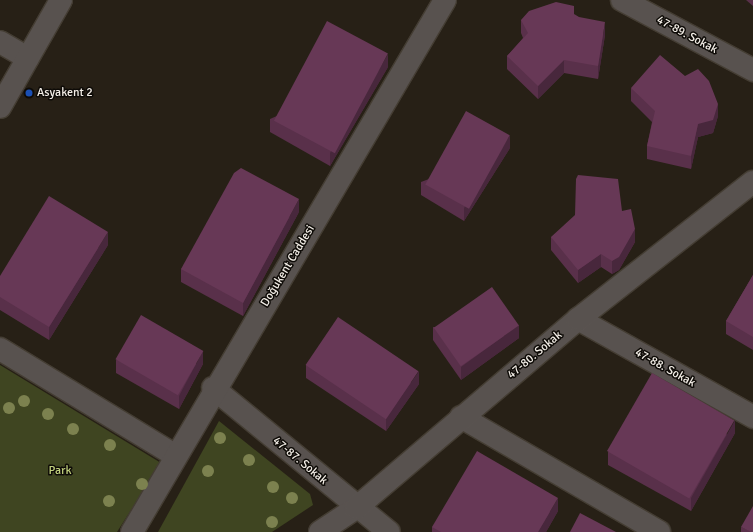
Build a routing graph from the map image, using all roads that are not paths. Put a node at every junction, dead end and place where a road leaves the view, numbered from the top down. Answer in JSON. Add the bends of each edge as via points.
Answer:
{"nodes":[{"id":1,"x":61,"y":0,"type":"edge"},
{"id":2,"x":445,"y":0,"type":"edge"},
{"id":3,"x":622,"y":0,"type":"edge"},
{"id":4,"x":0,"y":42,"type":"edge"},
{"id":5,"x":28,"y":58,"type":"junction"},
{"id":6,"x":753,"y":70,"type":"edge"},
{"id":7,"x":0,"y":107,"type":"edge"},
{"id":8,"x":753,"y":182,"type":"edge"},
{"id":9,"x":578,"y":319,"type":"junction"},
{"id":10,"x":0,"y":349,"type":"edge"},
{"id":11,"x":213,"y":388,"type":"junction"},
{"id":12,"x":461,"y":417,"type":"junction"},
{"id":13,"x":753,"y":417,"type":"edge"},
{"id":14,"x":174,"y":455,"type":"junction"},
{"id":15,"x":356,"y":508,"type":"junction"},
{"id":16,"x":132,"y":532,"type":"edge"},
{"id":17,"x":320,"y":532,"type":"edge"},
{"id":18,"x":389,"y":532,"type":"edge"},
{"id":19,"x":659,"y":532,"type":"edge"}],
"edges":[{"from":1,"to":5,"type":"street"},
{"from":2,"to":11,"type":"street","name":"Doğukent Caddesi"},
{"from":3,"to":6,"type":"street","name":"47-89. Sokak"},
{"from":4,"to":5,"type":"street"},
{"from":5,"to":7,"type":"street"},
{"from":8,"to":9,"type":"street","name":"47-80. Sokak"},
{"from":9,"to":12,"type":"street","name":"47-80. Sokak"},
{"from":9,"to":13,"type":"street","name":"47-88. Sokak"},
{"from":10,"to":14,"type":"street"},
{"from":11,"to":14,"type":"street","name":"Doğukent Caddesi"},
{"from":11,"to":15,"type":"street","name":"47-87. Sokak"},
{"from":12,"to":15,"type":"street","name":"47-80. Sokak"},
{"from":12,"to":19,"type":"street"},
{"from":14,"to":16,"type":"street","name":"Doğukent Caddesi"},
{"from":15,"to":17,"type":"street","name":"47-80. Sokak"},
{"from":15,"to":18,"type":"street","name":"47-87. Sokak"}]}
